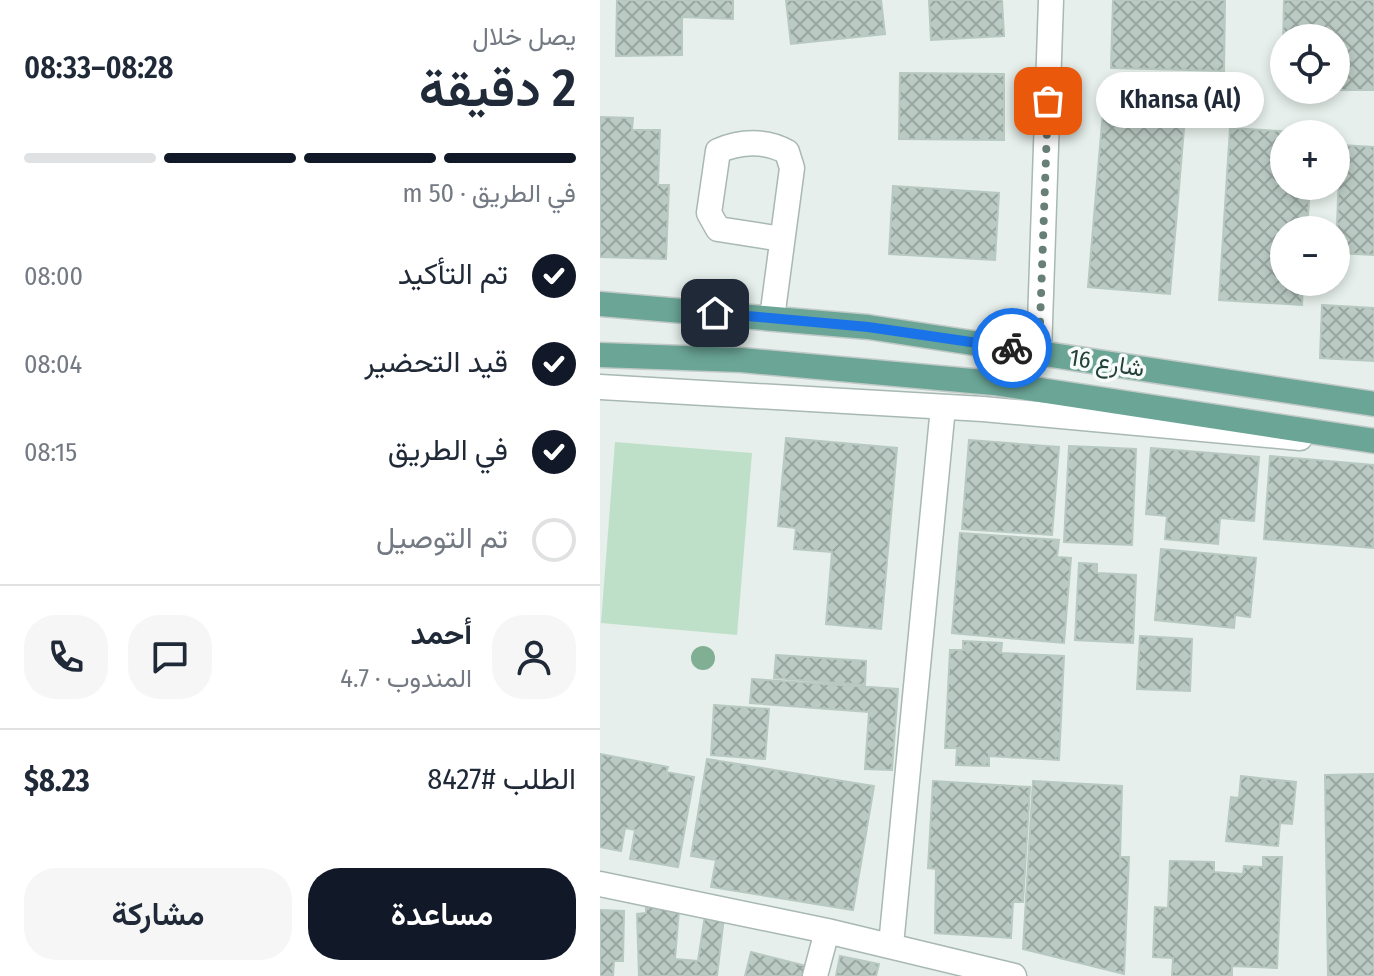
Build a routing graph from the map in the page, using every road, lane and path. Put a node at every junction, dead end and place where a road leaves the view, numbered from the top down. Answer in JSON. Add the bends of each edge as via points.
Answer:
{"nodes":[{"id":1,"x":1051,"y":0,"type":"edge"},
{"id":2,"x":782,"y":239,"type":"junction"},
{"id":3,"x":600,"y":304,"type":"edge"},
{"id":4,"x":772,"y":318,"type":"junction"},
{"id":5,"x":1039,"y":352,"type":"junction"},
{"id":6,"x":600,"y":355,"type":"edge"},
{"id":7,"x":600,"y":387,"type":"edge"},
{"id":8,"x":1374,"y":404,"type":"edge"},
{"id":9,"x":943,"y":407,"type":"junction"},
{"id":10,"x":1374,"y":442,"type":"edge"},
{"id":11,"x":600,"y":884,"type":"edge"},
{"id":12,"x":827,"y":931,"type":"junction"},
{"id":13,"x":891,"y":945,"type":"junction"},
{"id":14,"x":815,"y":976,"type":"edge"},
{"id":15,"x":1014,"y":976,"type":"edge"}],
"edges":[{"from":1,"to":5,"type":"street"},
{"from":2,"to":2,"type":"street","via":[[792,168],[787,152],[771,143],[730,145],[718,151],[709,213],[718,229]]},
{"from":2,"to":4,"type":"street"},
{"from":3,"to":4,"type":"main road","name":"شارع 16"},
{"from":4,"to":5,"type":"main road","name":"شارع 16"},
{"from":5,"to":8,"type":"main road","name":"شارع 16"},
{"from":6,"to":10,"type":"main road","name":"شارع 16","via":[[757,361],[994,383]]},
{"from":7,"to":9,"type":"street"},
{"from":9,"to":10,"type":"street"},
{"from":9,"to":13,"type":"street"},
{"from":11,"to":12,"type":"street"},
{"from":12,"to":13,"type":"street"},
{"from":12,"to":14,"type":"street"},
{"from":13,"to":15,"type":"street"}]}
